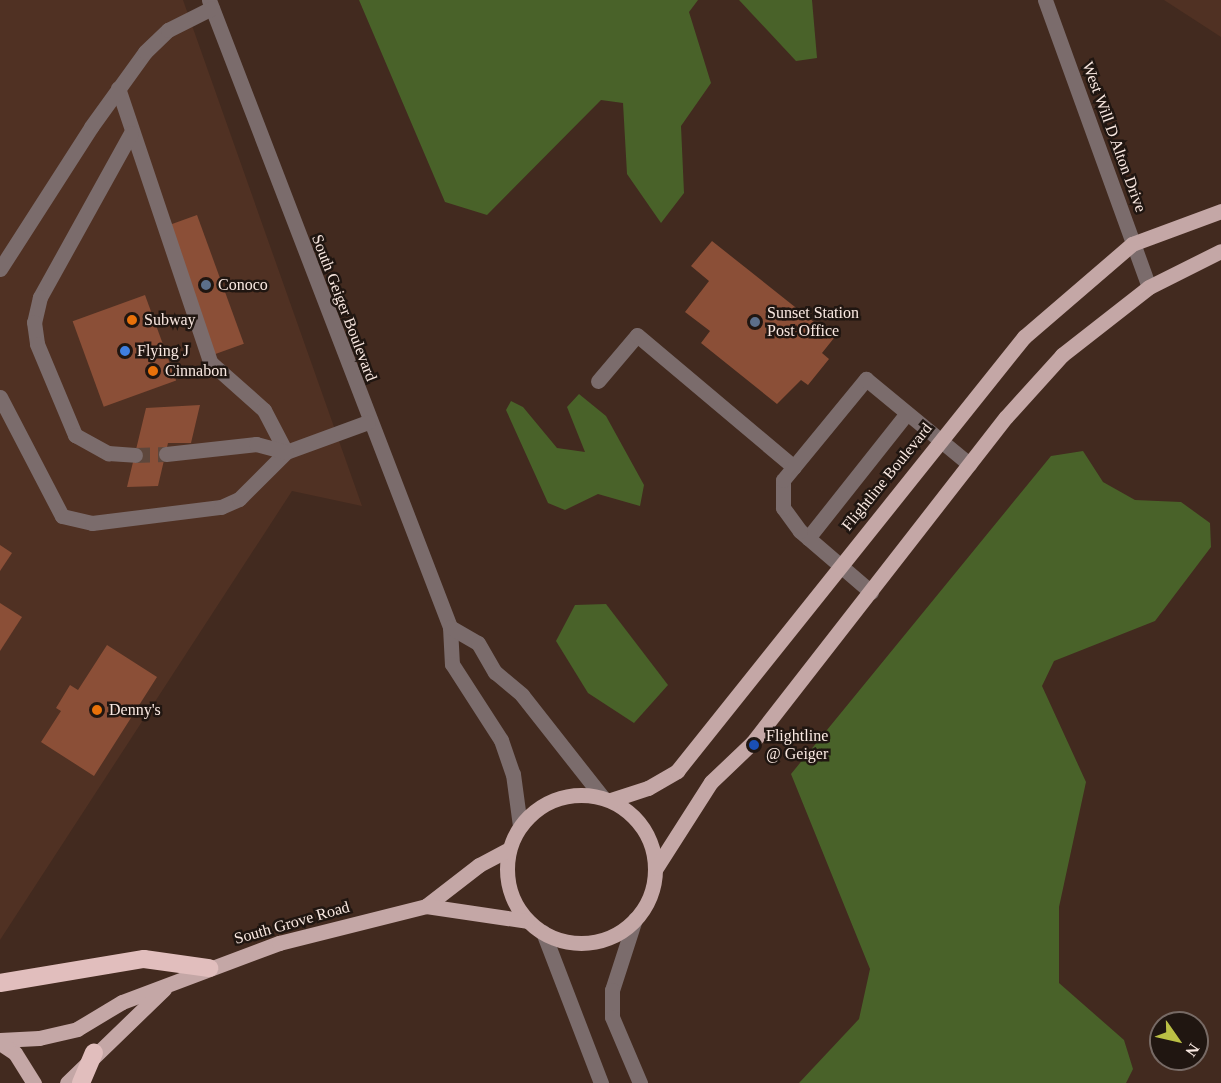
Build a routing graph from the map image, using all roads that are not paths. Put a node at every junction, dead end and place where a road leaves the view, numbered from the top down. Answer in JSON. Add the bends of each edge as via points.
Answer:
{"nodes":[{"id":1,"x":1045,"y":0,"type":"edge"},
{"id":2,"x":211,"y":4,"type":"edge"},
{"id":3,"x":118,"y":88,"type":"junction"},
{"id":4,"x":131,"y":134,"type":"junction"},
{"id":5,"x":1221,"y":211,"type":"edge"},
{"id":6,"x":1132,"y":244,"type":"junction"},
{"id":7,"x":1221,"y":251,"type":"edge"},
{"id":8,"x":0,"y":269,"type":"edge"},
{"id":9,"x":1149,"y":286,"type":"junction"},
{"id":10,"x":598,"y":381,"type":"dead end"},
{"id":11,"x":0,"y":397,"type":"edge"},
{"id":12,"x":907,"y":413,"type":"junction"},
{"id":13,"x":368,"y":422,"type":"junction"},
{"id":14,"x":940,"y":440,"type":"junction"},
{"id":15,"x":286,"y":452,"type":"junction"},
{"id":16,"x":166,"y":454,"type":"tunnel mouth"},
{"id":17,"x":135,"y":455,"type":"tunnel mouth"},
{"id":18,"x":969,"y":464,"type":"junction"},
{"id":19,"x":794,"y":467,"type":"junction"},
{"id":20,"x":808,"y":538,"type":"junction"},
{"id":21,"x":838,"y":565,"type":"junction"},
{"id":22,"x":871,"y":591,"type":"junction"},
{"id":23,"x":450,"y":627,"type":"junction"},
{"id":24,"x":607,"y":799,"type":"junction"},
{"id":25,"x":520,"y":826,"type":"junction"},
{"id":26,"x":509,"y":849,"type":"junction"},
{"id":27,"x":656,"y":868,"type":"junction"},
{"id":28,"x":426,"y":906,"type":"junction"},
{"id":29,"x":635,"y":919,"type":"junction"},
{"id":30,"x":527,"y":921,"type":"junction"},
{"id":31,"x":543,"y":932,"type":"junction"},
{"id":32,"x":209,"y":968,"type":"junction"},
{"id":33,"x":0,"y":983,"type":"edge"},
{"id":34,"x":171,"y":983,"type":"junction"},
{"id":35,"x":0,"y":1042,"type":"edge"},
{"id":36,"x":94,"y":1053,"type":"junction"},
{"id":37,"x":34,"y":1083,"type":"edge"},
{"id":38,"x":67,"y":1083,"type":"edge"},
{"id":39,"x":81,"y":1083,"type":"edge"},
{"id":40,"x":602,"y":1083,"type":"edge"},
{"id":41,"x":640,"y":1083,"type":"edge"}],
"edges":[{"from":1,"to":6,"type":"street","name":"West Will D Alton Drive"},
{"from":2,"to":3,"type":"street","via":[[168,30]]},
{"from":2,"to":13,"type":"street","name":"South Geiger Boulevard"},
{"from":3,"to":4,"type":"street"},
{"from":3,"to":8,"type":"street"},
{"from":4,"to":15,"type":"street","via":[[210,362],[264,410]]},
{"from":4,"to":17,"type":"street","via":[[40,297],[34,322],[37,344],[75,435],[108,453]]},
{"from":5,"to":6,"type":"main road","name":"Flightline Boulevard"},
{"from":6,"to":9,"type":"street","name":"West Will D Alton Drive"},
{"from":6,"to":14,"type":"main road","name":"Flightline Boulevard","via":[[1024,337]]},
{"from":7,"to":9,"type":"main road"},
{"from":9,"to":18,"type":"main road","via":[[1062,355]]},
{"from":10,"to":19,"type":"street","via":[[637,335]]},
{"from":11,"to":15,"type":"street","via":[[62,516],[79,521],[120,522],[221,507],[239,499]]},
{"from":12,"to":14,"type":"street"},
{"from":12,"to":19,"type":"street","via":[[866,380]]},
{"from":12,"to":20,"type":"street"},
{"from":13,"to":15,"type":"street"},
{"from":13,"to":23,"type":"street","name":"South Geiger Boulevard"},
{"from":14,"to":18,"type":"street"},
{"from":14,"to":21,"type":"main road","name":"Flightline Boulevard"},
{"from":15,"to":16,"type":"street","via":[[256,444]]},
{"from":18,"to":22,"type":"main road"},
{"from":19,"to":20,"type":"street","via":[[783,480],[783,508]]},
{"from":20,"to":21,"type":"street"},
{"from":21,"to":22,"type":"street"},
{"from":21,"to":24,"type":"main road","name":"Flightline Boulevard","via":[[677,771],[648,788]]},
{"from":22,"to":27,"type":"main road","via":[[752,742],[711,783]]},
{"from":23,"to":24,"type":"street","via":[[478,643],[495,672],[522,695]]},
{"from":23,"to":25,"type":"street","name":"South Geiger Boulevard","via":[[453,664],[501,740],[513,774]]},
{"from":24,"to":25,"type":"main road","via":[[580,794],[557,798],[537,809]]},
{"from":24,"to":27,"type":"main road","via":[[641,824]]},
{"from":25,"to":26,"type":"main road"},
{"from":26,"to":28,"type":"main road","name":"South Grove Road","via":[[478,865]]},
{"from":26,"to":30,"type":"main road","via":[[507,875],[513,900]]},
{"from":27,"to":29,"type":"main road","via":[[652,891]]},
{"from":28,"to":30,"type":"main road","name":"South Grove Road"},
{"from":28,"to":32,"type":"main road","name":"South Grove Road","via":[[279,943]]},
{"from":29,"to":31,"type":"main road","via":[[622,932],[599,942],[573,944]]},
{"from":29,"to":41,"type":"street","via":[[612,990],[612,1017]]},
{"from":30,"to":31,"type":"main road"},
{"from":31,"to":40,"type":"street"},
{"from":32,"to":33,"type":"highway","via":[[144,959]]},
{"from":32,"to":34,"type":"main road","name":"South Grove Road"},
{"from":34,"to":35,"type":"main road","name":"South Grove Road","via":[[122,1002],[77,1029]]},
{"from":34,"to":36,"type":"main road","name":"South Grove Road"},
{"from":35,"to":37,"type":"main road","via":[[15,1053]]},
{"from":36,"to":38,"type":"main road","name":"South Grove Road"},
{"from":36,"to":39,"type":"highway"}]}
